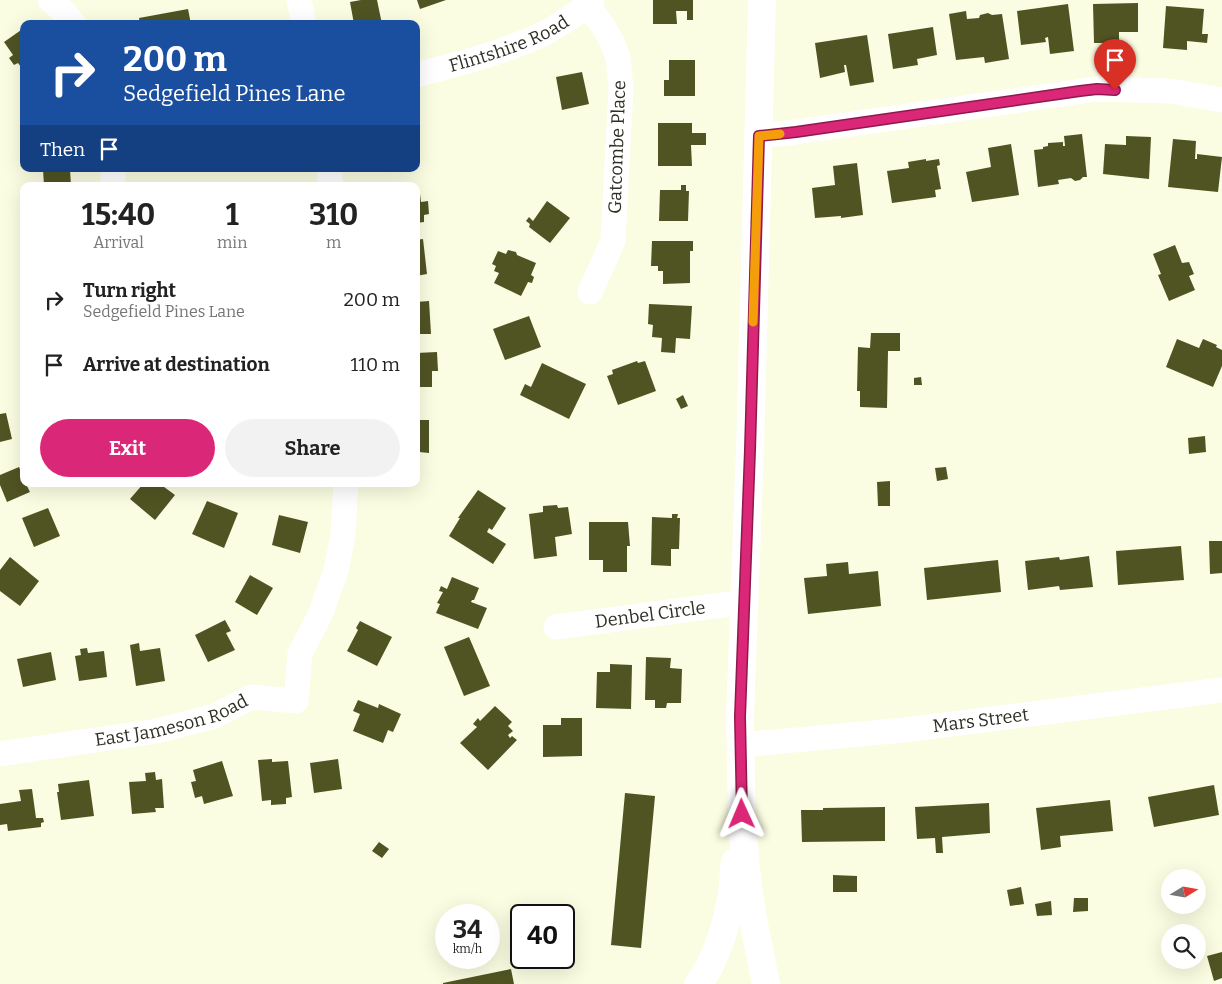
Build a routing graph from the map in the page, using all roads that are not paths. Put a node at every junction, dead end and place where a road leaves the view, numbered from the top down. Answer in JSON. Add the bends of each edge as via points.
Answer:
{"nodes":[{"id":1,"x":50,"y":0,"type":"edge"},
{"id":2,"x":298,"y":0,"type":"edge"},
{"id":3,"x":762,"y":0,"type":"edge"},
{"id":4,"x":590,"y":3,"type":"edge"},
{"id":5,"x":71,"y":20,"type":"edge"},
{"id":6,"x":303,"y":20,"type":"edge"},
{"id":7,"x":420,"y":74,"type":"edge"},
{"id":8,"x":1222,"y":100,"type":"edge"},
{"id":9,"x":759,"y":136,"type":"junction"},
{"id":10,"x":590,"y":292,"type":"dead end"},
{"id":11,"x":346,"y":487,"type":"edge"},
{"id":12,"x":745,"y":602,"type":"junction"},
{"id":13,"x":556,"y":627,"type":"dead end"},
{"id":14,"x":1222,"y":690,"type":"edge"},
{"id":15,"x":740,"y":745,"type":"junction"},
{"id":16,"x":0,"y":754,"type":"edge"},
{"id":17,"x":742,"y":824,"type":"junction"},
{"id":18,"x":698,"y":984,"type":"edge"},
{"id":19,"x":766,"y":984,"type":"edge"}],
"edges":[{"from":1,"to":5,"type":"street"},
{"from":2,"to":6,"type":"street"},
{"from":3,"to":9,"type":"street"},
{"from":4,"to":7,"type":"street","name":"Flintshire Road","via":[[545,33]]},
{"from":4,"to":10,"type":"street","name":"Gatcombe Place","via":[[618,57],[621,87],[612,241]]},
{"from":8,"to":9,"type":"street","via":[[1170,91],[1097,89]]},
{"from":9,"to":12,"type":"street"},
{"from":11,"to":16,"type":"street","name":"East Jameson Road","via":[[344,534],[336,571],[320,615],[300,653],[296,701],[251,697],[214,716],[157,731]]},
{"from":12,"to":13,"type":"street","name":"Denbel Circle"},
{"from":12,"to":15,"type":"street"},
{"from":14,"to":15,"type":"street","name":"Mars Street","via":[[904,730]]},
{"from":15,"to":17,"type":"street"},
{"from":17,"to":18,"type":"street","via":[[732,894],[719,943]]},
{"from":17,"to":19,"type":"street","via":[[752,914]]}]}
